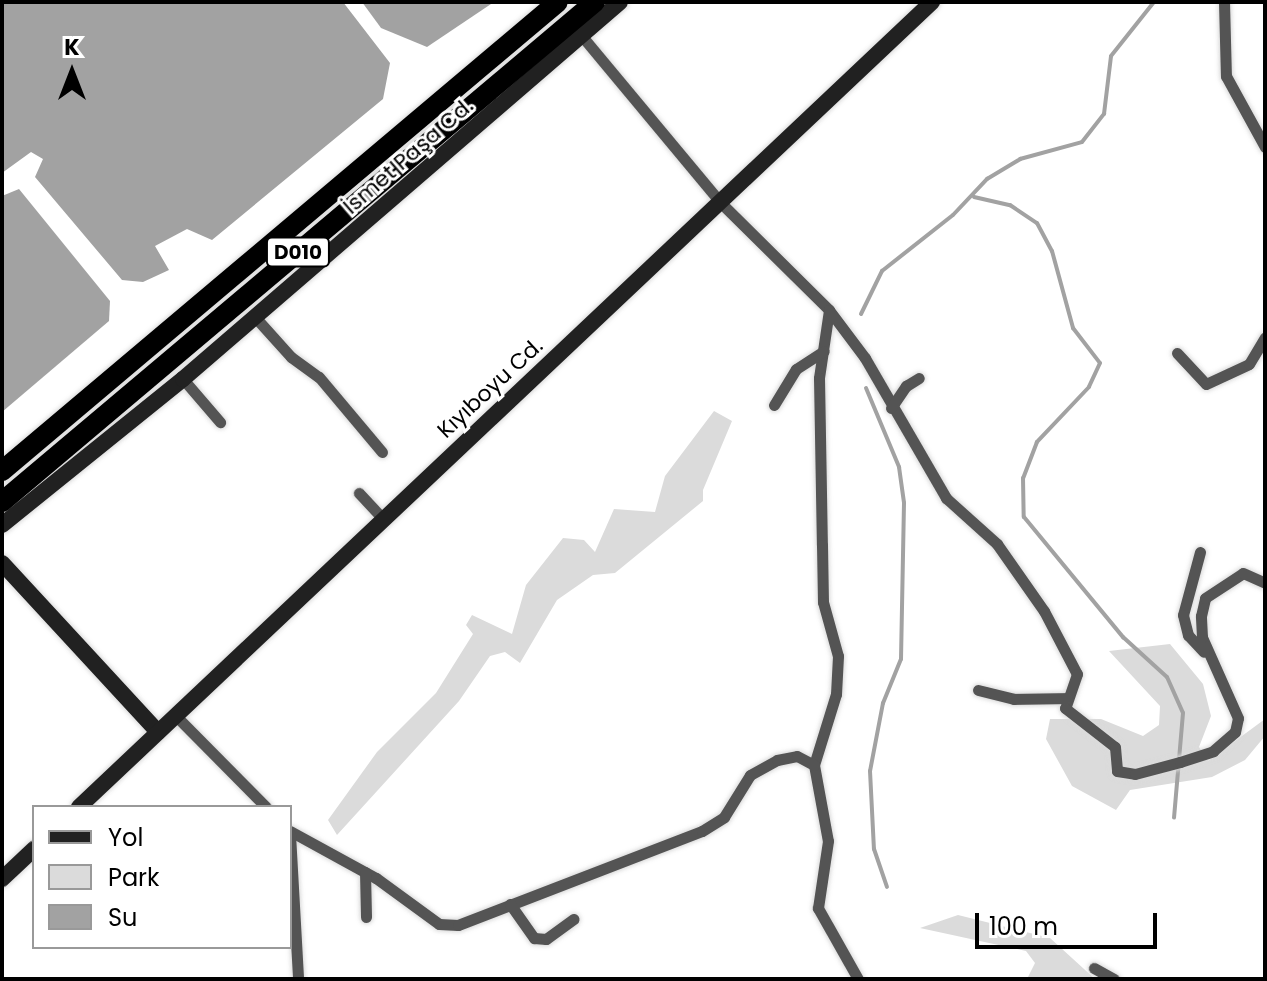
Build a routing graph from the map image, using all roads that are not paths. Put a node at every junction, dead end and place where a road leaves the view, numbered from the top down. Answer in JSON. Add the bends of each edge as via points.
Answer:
{"nodes":[{"id":1,"x":558,"y":2,"type":"edge"},
{"id":2,"x":595,"y":2,"type":"edge"},
{"id":3,"x":620,"y":2,"type":"edge"},
{"id":4,"x":1224,"y":2,"type":"edge"},
{"id":5,"x":924,"y":5,"type":"edge"},
{"id":6,"x":581,"y":35,"type":"junction"},
{"id":7,"x":1265,"y":147,"type":"edge"},
{"id":8,"x":721,"y":203,"type":"junction"},
{"id":9,"x":829,"y":310,"type":"junction"},
{"id":10,"x":255,"y":317,"type":"junction"},
{"id":11,"x":1265,"y":337,"type":"edge"},
{"id":12,"x":824,"y":351,"type":"junction"},
{"id":13,"x":1177,"y":353,"type":"dead end"},
{"id":14,"x":919,"y":378,"type":"dead end"},
{"id":15,"x":183,"y":379,"type":"junction"},
{"id":16,"x":774,"y":405,"type":"dead end"},
{"id":17,"x":891,"y":408,"type":"junction"},
{"id":18,"x":220,"y":422,"type":"dead end"},
{"id":19,"x":382,"y":452,"type":"dead end"},
{"id":20,"x":2,"y":471,"type":"edge"},
{"id":21,"x":359,"y":493,"type":"dead end"},
{"id":22,"x":2,"y":502,"type":"edge"},
{"id":23,"x":382,"y":518,"type":"junction"},
{"id":24,"x":2,"y":525,"type":"edge"},
{"id":25,"x":1200,"y":552,"type":"dead end"},
{"id":26,"x":2,"y":563,"type":"edge"},
{"id":27,"x":1265,"y":583,"type":"edge"},
{"id":28,"x":1210,"y":658,"type":"junction"},
{"id":29,"x":978,"y":690,"type":"dead end"},
{"id":30,"x":1067,"y":698,"type":"junction"},
{"id":31,"x":175,"y":715,"type":"junction"},
{"id":32,"x":158,"y":732,"type":"junction"},
{"id":33,"x":814,"y":765,"type":"junction"},
{"id":34,"x":81,"y":805,"type":"edge"},
{"id":35,"x":264,"y":805,"type":"edge"},
{"id":36,"x":292,"y":833,"type":"edge"},
{"id":37,"x":32,"y":851,"type":"edge"},
{"id":38,"x":292,"y":869,"type":"edge"},
{"id":39,"x":365,"y":872,"type":"junction"},
{"id":40,"x":2,"y":879,"type":"edge"},
{"id":41,"x":510,"y":904,"type":"junction"},
{"id":42,"x":366,"y":917,"type":"dead end"},
{"id":43,"x":574,"y":919,"type":"dead end"},
{"id":44,"x":1094,"y":968,"type":"dead end"},
{"id":45,"x":298,"y":979,"type":"edge"},
{"id":46,"x":858,"y":979,"type":"edge"},
{"id":47,"x":1114,"y":979,"type":"edge"}],
"edges":[{"from":1,"to":20,"type":"highway","number":"D010"},
{"from":2,"to":22,"type":"highway","number":"D010"},
{"from":3,"to":6,"type":"street","name":"İsmet Paşa Cd."},
{"from":4,"to":7,"type":"street","via":[[1226,76]]},
{"from":5,"to":8,"type":"street","name":"Kıyıboyu Cd."},
{"from":6,"to":8,"type":"street"},
{"from":6,"to":10,"type":"street","name":"İsmet Paşa Cd."},
{"from":8,"to":9,"type":"street"},
{"from":8,"to":23,"type":"street","name":"Kıyıboyu Cd."},
{"from":9,"to":12,"type":"street"},
{"from":9,"to":17,"type":"street","via":[[865,358]]},
{"from":10,"to":15,"type":"street","name":"İsmet Paşa Cd."},
{"from":10,"to":19,"type":"street","via":[[291,357],[319,377]]},
{"from":11,"to":13,"type":"street","via":[[1249,364],[1206,384]]},
{"from":12,"to":16,"type":"street","via":[[796,369]]},
{"from":12,"to":33,"type":"street","via":[[819,378],[823,602],[838,656],[836,694]]},
{"from":14,"to":17,"type":"street","via":[[906,386]]},
{"from":15,"to":18,"type":"street"},
{"from":15,"to":24,"type":"street","name":"İsmet Paşa Cd."},
{"from":17,"to":30,"type":"street","via":[[946,498],[997,544],[1044,611],[1077,674]]},
{"from":21,"to":23,"type":"street"},
{"from":23,"to":31,"type":"street","name":"Kıyıboyu Cd."},
{"from":25,"to":28,"type":"street","via":[[1183,615],[1188,635]]},
{"from":26,"to":32,"type":"street"},
{"from":27,"to":28,"type":"street","via":[[1243,573],[1205,598],[1202,637]]},
{"from":28,"to":30,"type":"street","via":[[1233,701],[1235,732],[1213,751],[1149,771],[1117,771],[1115,747],[1065,708]]},
{"from":29,"to":30,"type":"street","via":[[1014,699]]},
{"from":31,"to":32,"type":"street","name":"Kıyıboyu Cd."},
{"from":31,"to":35,"type":"street"},
{"from":32,"to":34,"type":"street","name":"Kıyıboyu Cd."},
{"from":33,"to":41,"type":"street","via":[[797,756],[777,760],[750,775],[724,817],[702,831]]},
{"from":33,"to":46,"type":"street","via":[[828,841],[818,908]]},
{"from":36,"to":39,"type":"street"},
{"from":37,"to":40,"type":"street"},
{"from":38,"to":45,"type":"street"},
{"from":39,"to":41,"type":"street","via":[[439,924],[458,925]]},
{"from":39,"to":42,"type":"street"},
{"from":41,"to":43,"type":"street","via":[[534,938],[546,939]]},
{"from":44,"to":47,"type":"street"}]}
